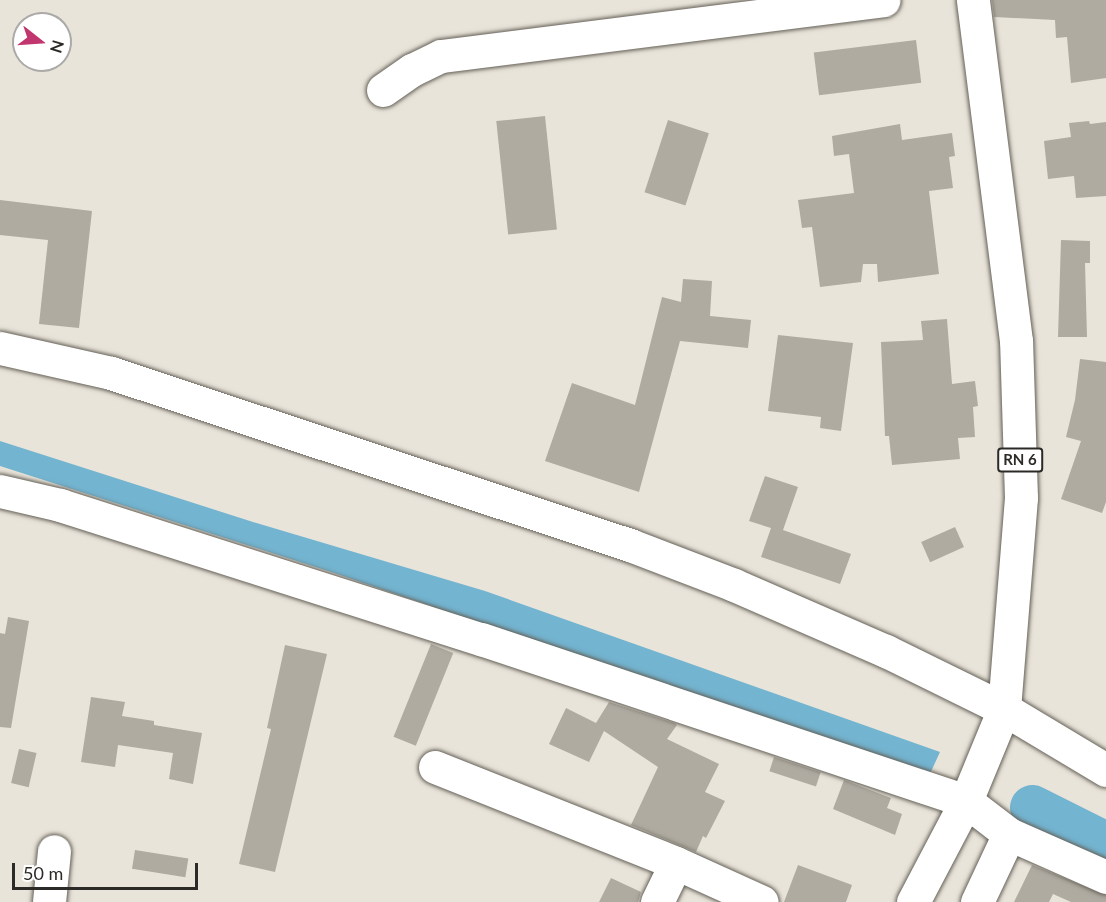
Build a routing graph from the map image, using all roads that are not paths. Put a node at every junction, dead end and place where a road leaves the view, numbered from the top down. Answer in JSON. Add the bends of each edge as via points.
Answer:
{"nodes":[{"id":1,"x":883,"y":0,"type":"edge"},
{"id":2,"x":973,"y":0,"type":"edge"},
{"id":3,"x":383,"y":90,"type":"dead end"},
{"id":4,"x":0,"y":348,"type":"edge"},
{"id":5,"x":0,"y":490,"type":"edge"},
{"id":6,"x":1004,"y":709,"type":"junction"},
{"id":7,"x":435,"y":767,"type":"dead end"},
{"id":8,"x":1106,"y":770,"type":"edge"},
{"id":9,"x":966,"y":801,"type":"junction"},
{"id":10,"x":1009,"y":834,"type":"junction"},
{"id":11,"x":54,"y":851,"type":"dead end"},
{"id":12,"x":676,"y":863,"type":"junction"},
{"id":13,"x":1106,"y":877,"type":"edge"},
{"id":14,"x":744,"y":898,"type":"edge"},
{"id":15,"x":49,"y":902,"type":"edge"},
{"id":16,"x":657,"y":902,"type":"edge"},
{"id":17,"x":913,"y":902,"type":"edge"},
{"id":18,"x":977,"y":902,"type":"edge"}],
"edges":[{"from":1,"to":3,"type":"street","via":[[441,56]]},
{"from":2,"to":6,"type":"street","number":"RN 6","via":[[1016,341],[1021,498]]},
{"from":4,"to":6,"type":"street","via":[[111,373],[630,545],[875,646]]},
{"from":5,"to":9,"type":"street","via":[[60,505],[503,646]]},
{"from":6,"to":8,"type":"street"},
{"from":6,"to":9,"type":"street","number":"RN 6"},
{"from":7,"to":12,"type":"street"},
{"from":9,"to":10,"type":"street"},
{"from":9,"to":17,"type":"street","number":"RN 6"},
{"from":10,"to":13,"type":"street"},
{"from":10,"to":18,"type":"street"},
{"from":11,"to":15,"type":"street"},
{"from":12,"to":14,"type":"street"},
{"from":12,"to":16,"type":"street"}]}
